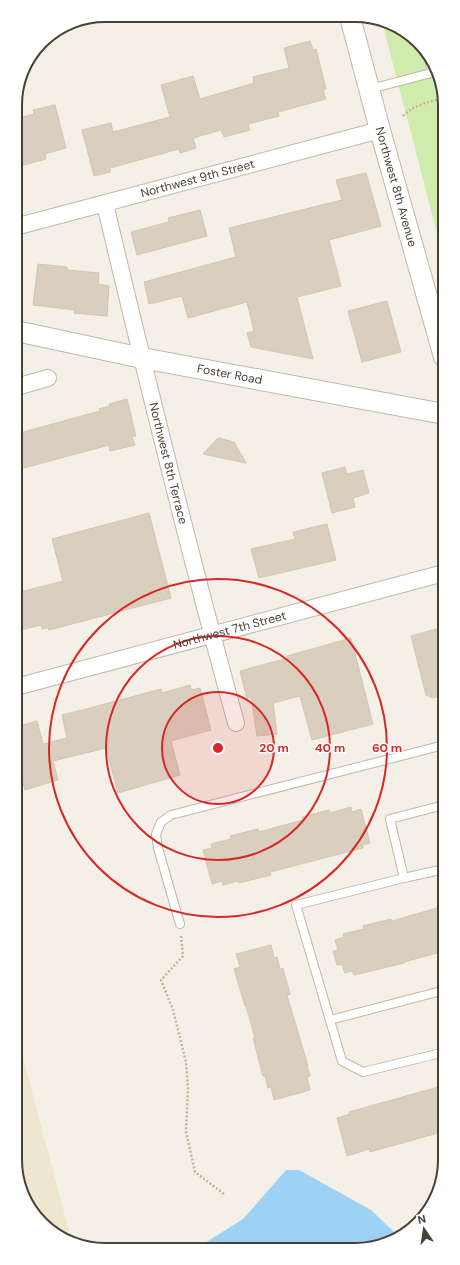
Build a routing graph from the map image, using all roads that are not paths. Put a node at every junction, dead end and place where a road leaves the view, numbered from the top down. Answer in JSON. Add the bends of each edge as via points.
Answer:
{"nodes":[{"id":1,"x":351,"y":22,"type":"edge"},
{"id":2,"x":432,"y":73,"type":"edge"},
{"id":3,"x":369,"y":89,"type":"junction"},
{"id":4,"x":380,"y":130,"type":"junction"},
{"id":5,"x":105,"y":204,"type":"junction"},
{"id":6,"x":22,"y":226,"type":"edge"},
{"id":7,"x":22,"y":332,"type":"edge"},
{"id":8,"x":438,"y":337,"type":"edge"},
{"id":9,"x":142,"y":358,"type":"junction"},
{"id":10,"x":48,"y":378,"type":"dead end"},
{"id":11,"x":22,"y":385,"type":"edge"},
{"id":12,"x":438,"y":413,"type":"edge"},
{"id":13,"x":438,"y":575,"type":"edge"},
{"id":14,"x":212,"y":634,"type":"junction"},
{"id":15,"x":22,"y":685,"type":"edge"},
{"id":16,"x":236,"y":723,"type":"dead end"},
{"id":17,"x":438,"y":747,"type":"edge"},
{"id":18,"x":438,"y":807,"type":"edge"},
{"id":19,"x":438,"y":870,"type":"edge"},
{"id":20,"x":404,"y":878,"type":"junction"},
{"id":21,"x":180,"y":924,"type":"road end"},
{"id":22,"x":438,"y":992,"type":"edge"},
{"id":23,"x":330,"y":1020,"type":"junction"},
{"id":24,"x":438,"y":1054,"type":"edge"}],
"edges":[{"from":1,"to":3,"type":"street","name":"Northwest 8th Avenue"},
{"from":2,"to":3,"type":"lane"},
{"from":3,"to":4,"type":"street","name":"Northwest 8th Avenue"},
{"from":4,"to":5,"type":"street","name":"Northwest 9th Street"},
{"from":4,"to":8,"type":"street","name":"Northwest 8th Avenue"},
{"from":5,"to":6,"type":"street","name":"Northwest 9th Street"},
{"from":5,"to":9,"type":"street","name":"Northwest 8th Terrace"},
{"from":7,"to":9,"type":"street","name":"Foster Road"},
{"from":9,"to":12,"type":"street","name":"Foster Road"},
{"from":9,"to":14,"type":"street","name":"Northwest 8th Terrace"},
{"from":10,"to":11,"type":"street"},
{"from":13,"to":14,"type":"street","name":"Northwest 7th Street"},
{"from":14,"to":15,"type":"street","name":"Northwest 7th Street"},
{"from":14,"to":16,"type":"street","name":"Northwest 8th Terrace"},
{"from":17,"to":21,"type":"lane","via":[[171,815],[162,822],[156,834]]},
{"from":18,"to":20,"type":"lane","via":[[390,819]]},
{"from":19,"to":20,"type":"lane"},
{"from":20,"to":23,"type":"lane","via":[[296,905]]},
{"from":22,"to":23,"type":"lane"},
{"from":23,"to":24,"type":"lane","via":[[342,1061],[363,1072]]}]}
